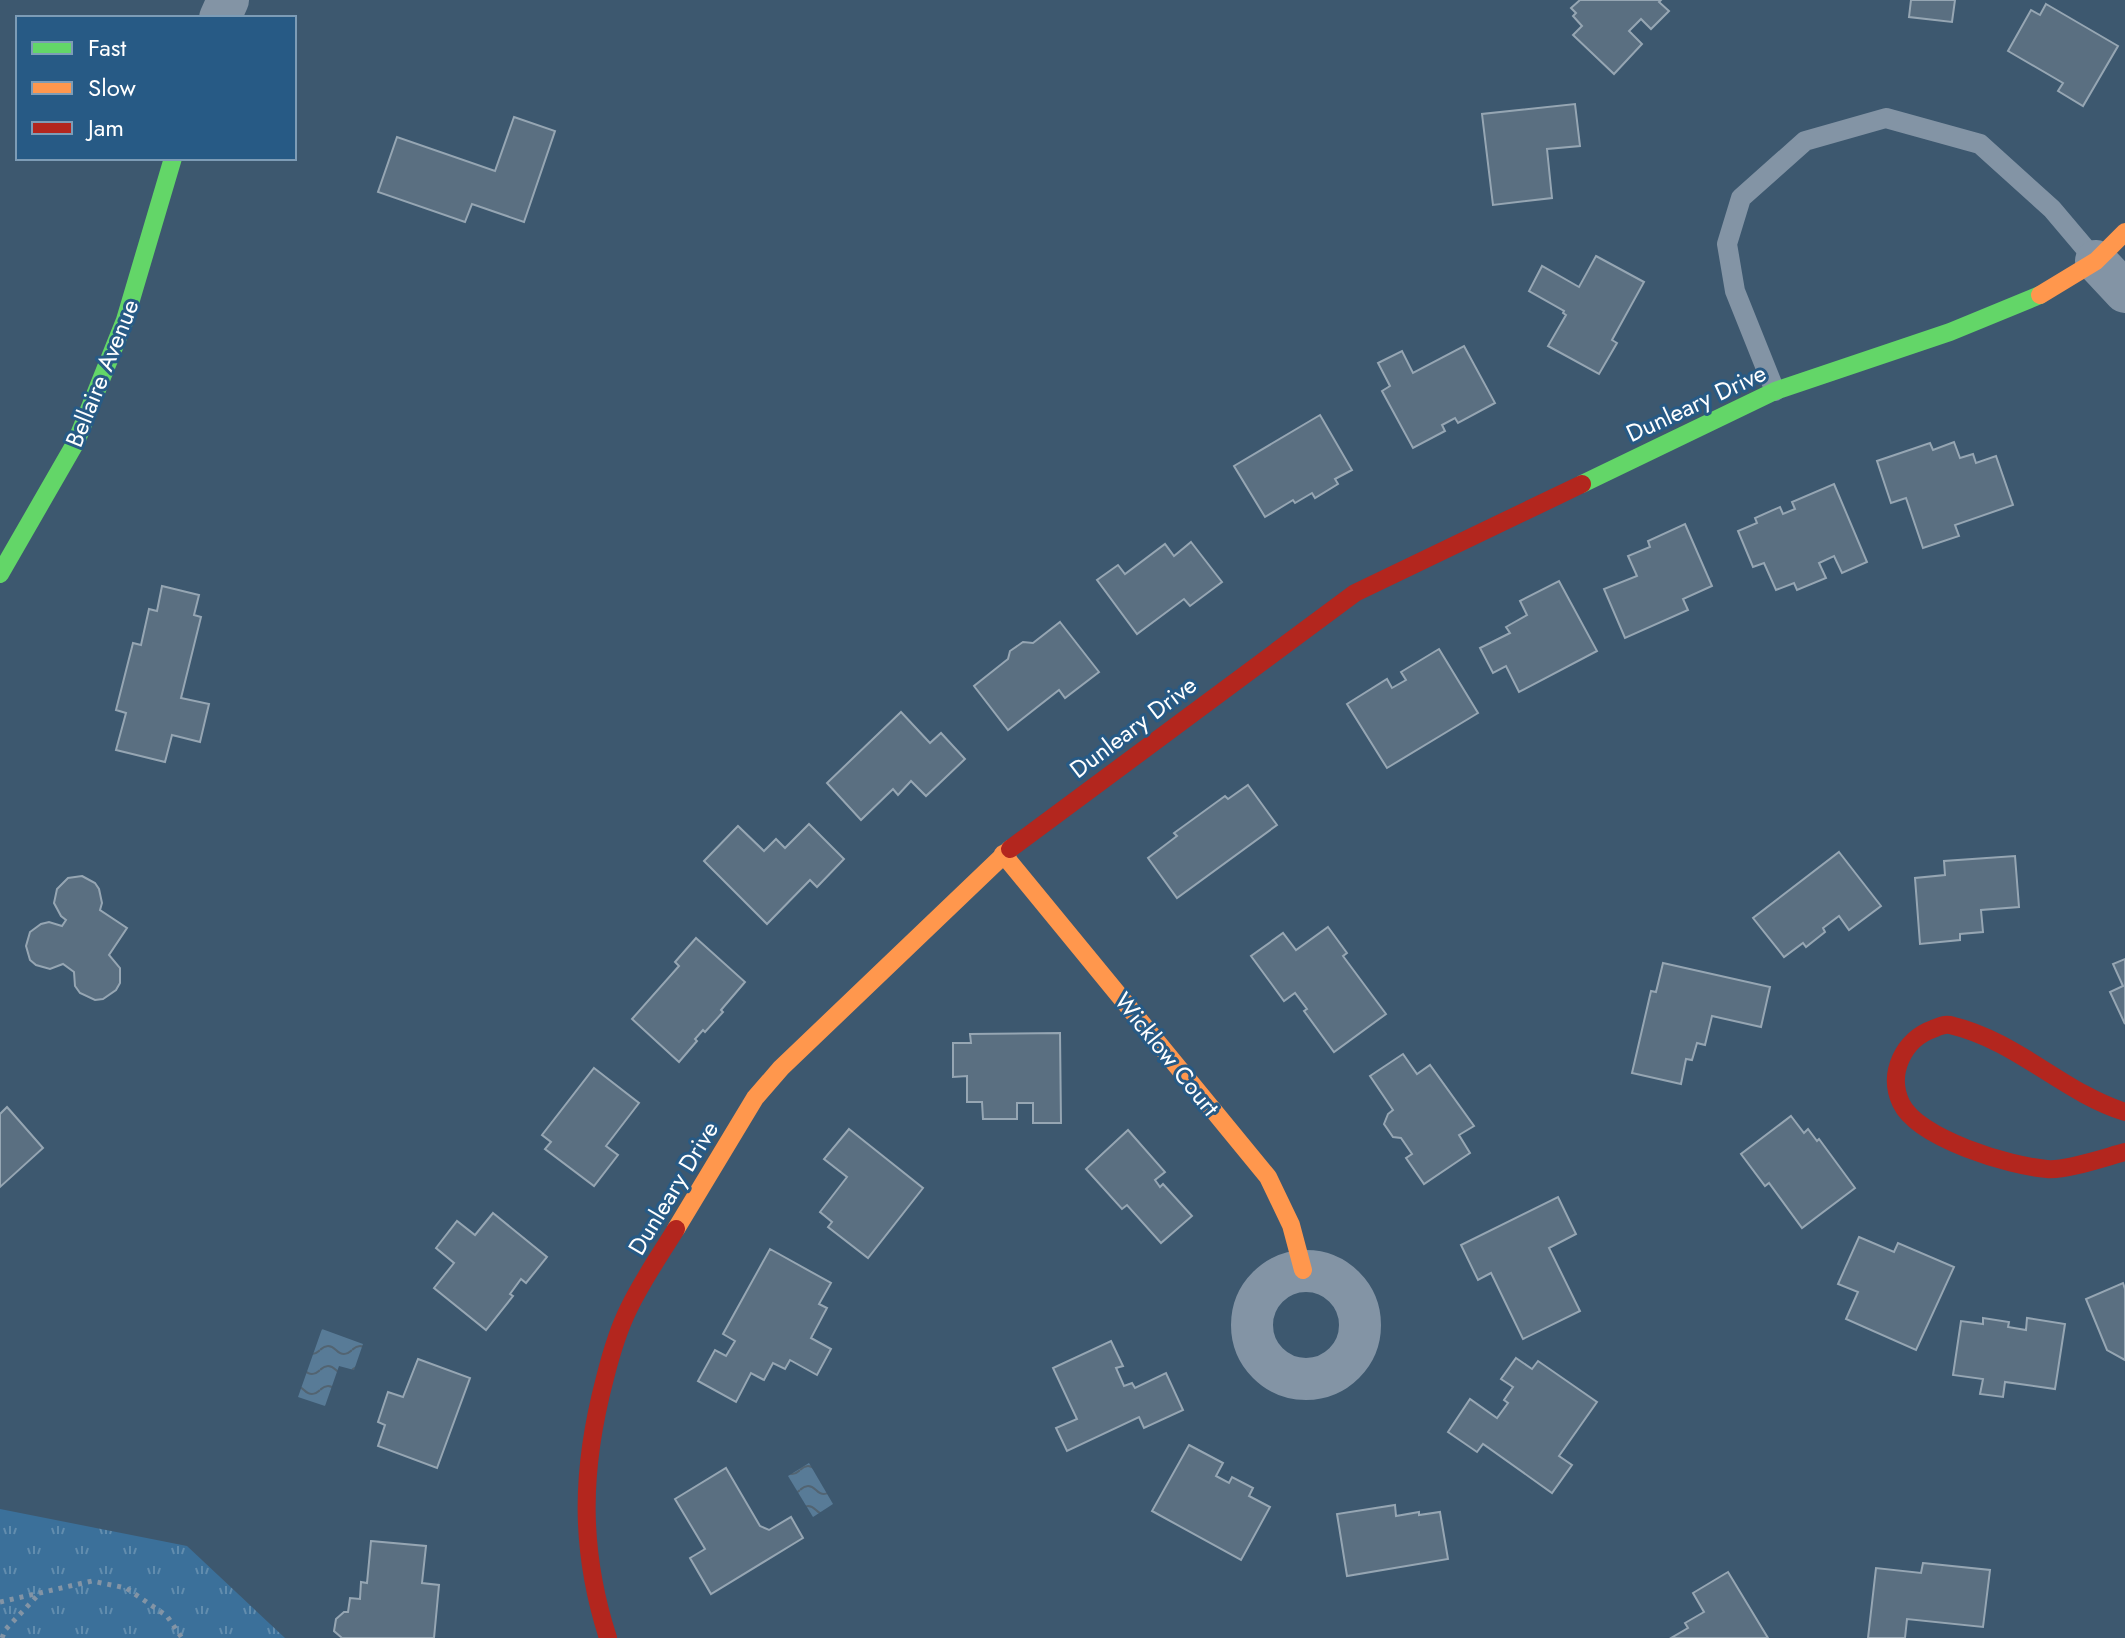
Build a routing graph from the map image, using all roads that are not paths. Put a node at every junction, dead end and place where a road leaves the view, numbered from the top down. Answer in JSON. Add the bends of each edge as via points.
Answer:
{"nodes":[{"id":1,"x":172,"y":160,"type":"edge"},
{"id":2,"x":2125,"y":232,"type":"edge"},
{"id":3,"x":2096,"y":261,"type":"junction"},
{"id":4,"x":2125,"y":292,"type":"edge"},
{"id":5,"x":1775,"y":391,"type":"junction"},
{"id":6,"x":0,"y":574,"type":"edge"},
{"id":7,"x":1003,"y":854,"type":"junction"},
{"id":8,"x":2125,"y":1112,"type":"edge"},
{"id":9,"x":2125,"y":1152,"type":"edge"},
{"id":10,"x":1303,"y":1270,"type":"dead end"},
{"id":11,"x":608,"y":1638,"type":"edge"}],
"edges":[{"from":1,"to":6,"type":"street","name":"Bellaire Avenue","via":[[125,320],[76,442]]},
{"from":2,"to":3,"type":"street","name":"Dunleary Drive"},
{"from":3,"to":4,"type":"street"},
{"from":3,"to":5,"type":"street","name":"Dunleary Drive","via":[[2049,291],[1970,324]]},
{"from":3,"to":5,"type":"lane","via":[[2052,209],[1980,144],[1886,118],[1805,141],[1741,198],[1727,244],[1735,291]]},
{"from":5,"to":7,"type":"street","name":"Dunleary Drive","via":[[1355,593]]},
{"from":7,"to":10,"type":"street","name":"Wicklow Court","via":[[1268,1177],[1291,1225]]},
{"from":7,"to":11,"type":"street","name":"Dunleary Drive","via":[[755,1098],[629,1307],[597,1408],[585,1485],[595,1598]]},
{"from":8,"to":9,"type":"street","via":[[2103,1105],[1995,1039],[1946,1024],[1921,1033],[1902,1052],[1895,1078],[1901,1104],[1920,1123],[1972,1153],[2050,1170]]}]}
